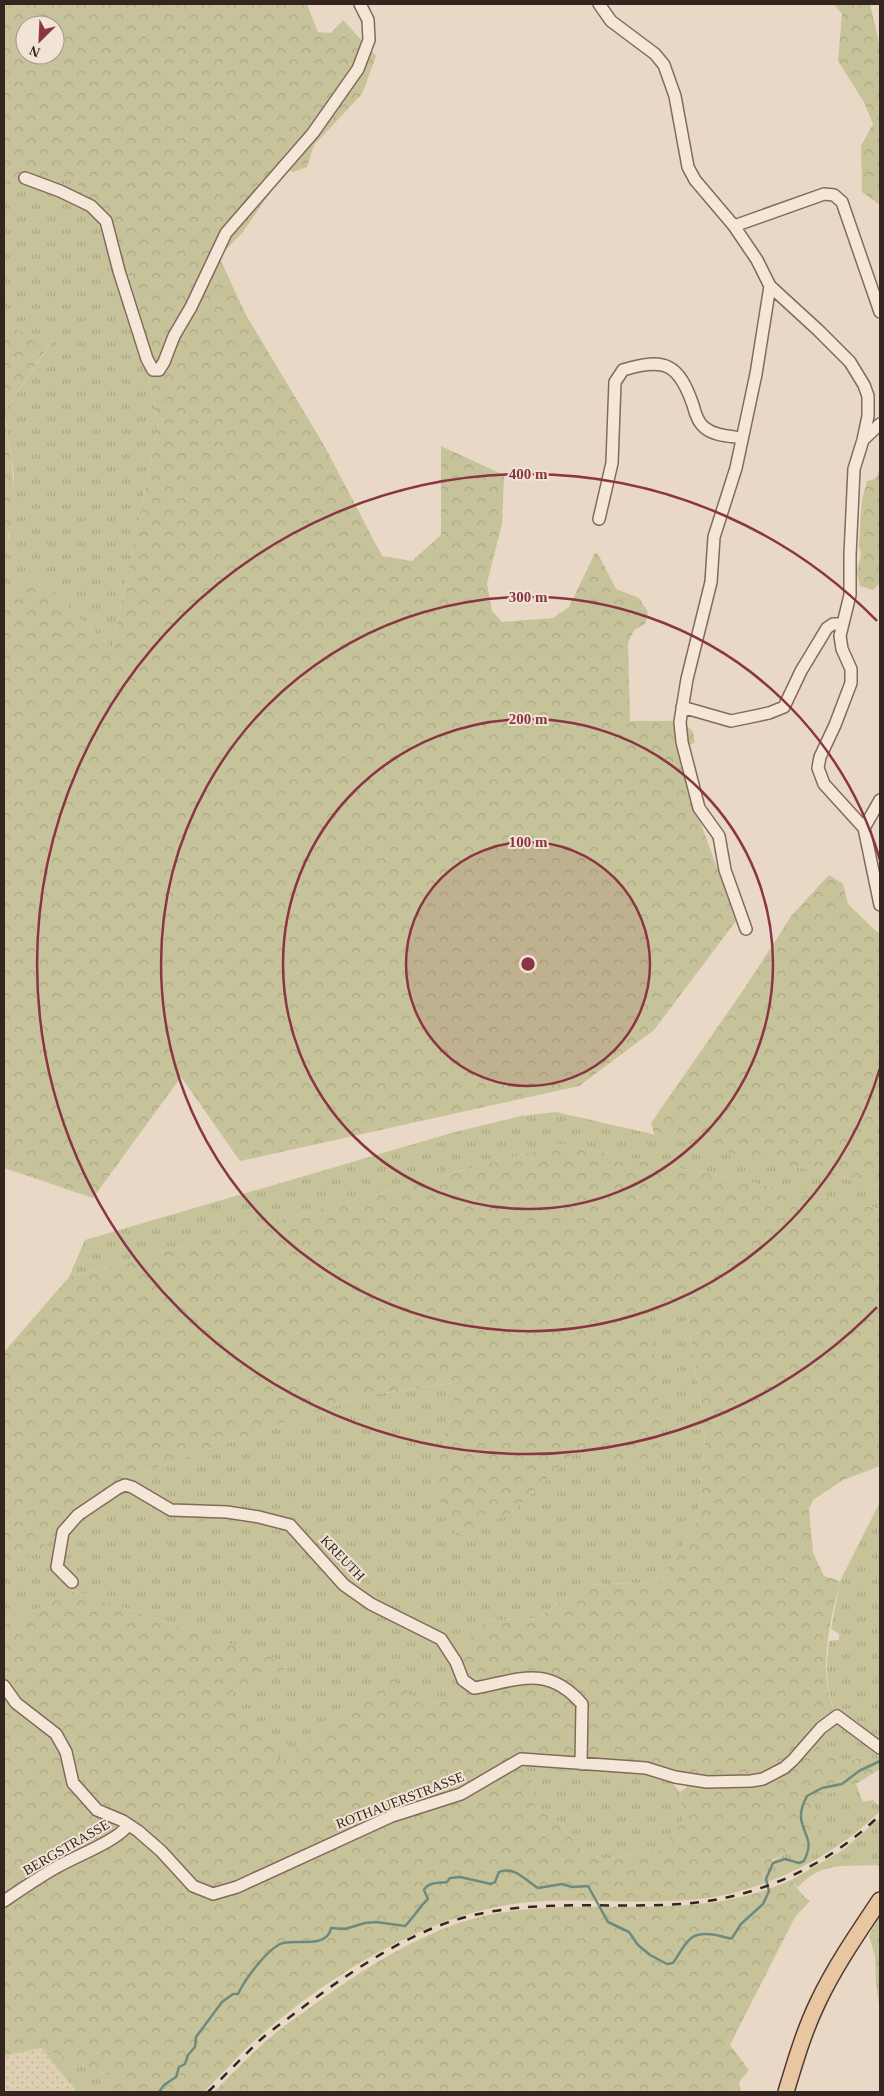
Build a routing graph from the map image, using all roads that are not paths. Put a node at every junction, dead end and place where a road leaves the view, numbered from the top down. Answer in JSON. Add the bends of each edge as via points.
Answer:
{"nodes":[{"id":1,"x":360,"y":4,"type":"edge"},
{"id":2,"x":599,"y":4,"type":"edge"},
{"id":3,"x":25,"y":178,"type":"dead end"},
{"id":4,"x":734,"y":226,"type":"junction"},
{"id":5,"x":770,"y":286,"type":"junction"},
{"id":6,"x":880,"y":312,"type":"edge"},
{"id":7,"x":880,"y":424,"type":"edge"},
{"id":8,"x":742,"y":438,"type":"junction"},
{"id":9,"x":863,"y":440,"type":"junction"},
{"id":10,"x":599,"y":519,"type":"dead end"},
{"id":11,"x":843,"y":624,"type":"junction"},
{"id":12,"x":682,"y":707,"type":"junction"},
{"id":13,"x":880,"y":800,"type":"edge"},
{"id":14,"x":864,"y":828,"type":"junction"},
{"id":15,"x":880,"y":905,"type":"edge"},
{"id":16,"x":746,"y":929,"type":"dead end"},
{"id":17,"x":72,"y":1582,"type":"dead end"},
{"id":18,"x":4,"y":1686,"type":"edge"},
{"id":19,"x":880,"y":1748,"type":"edge"},
{"id":20,"x":581,"y":1764,"type":"junction"},
{"id":21,"x":128,"y":1825,"type":"junction"},
{"id":22,"x":4,"y":1900,"type":"edge"},
{"id":23,"x":880,"y":1900,"type":"edge"},
{"id":24,"x":786,"y":2092,"type":"edge"}],
"edges":[{"from":1,"to":3,"type":"street","via":[[368,20],[369,40],[358,69],[313,133],[226,233],[159,370],[154,370],[147,358],[106,220],[91,206]]},
{"from":2,"to":4,"type":"street","via":[[612,21],[655,54],[664,65],[675,96],[688,167]]},
{"from":4,"to":5,"type":"street"},
{"from":4,"to":6,"type":"street","via":[[824,194],[834,195],[842,202]]},
{"from":5,"to":8,"type":"street"},
{"from":5,"to":9,"type":"street","via":[[818,330],[859,375],[869,407]]},
{"from":7,"to":9,"type":"street"},
{"from":8,"to":10,"type":"street","via":[[712,432],[701,425],[687,387],[672,369],[663,365],[646,365],[623,370],[615,382],[612,463]]},
{"from":8,"to":12,"type":"street","via":[[714,537],[711,582]]},
{"from":9,"to":11,"type":"street","via":[[854,469],[850,595]]},
{"from":11,"to":12,"type":"street","via":[[827,628],[801,671],[787,703],[778,710],[731,721]]},
{"from":11,"to":14,"type":"street","via":[[840,644],[850,663],[851,683],[818,768],[824,784]]},
{"from":12,"to":16,"type":"street","via":[[682,742],[699,808],[719,836],[725,870]]},
{"from":13,"to":14,"type":"street"},
{"from":14,"to":15,"type":"street"},
{"from":17,"to":20,"type":"street","name":"KREUTH","via":[[57,1567],[63,1532],[78,1515],[125,1485],[171,1510],[235,1513],[290,1525],[344,1585],[370,1604],[441,1639],[456,1662],[462,1680],[474,1688],[539,1677],[559,1684],[574,1695],[582,1704]]},
{"from":18,"to":21,"type":"street","name":"BERGSTRASSE","via":[[16,1703],[56,1734],[66,1752],[73,1784],[96,1810]]},
{"from":19,"to":20,"type":"street","name":"ROTHAUERSTRASSE","via":[[837,1716],[784,1768],[763,1779],[708,1782],[646,1768]]},
{"from":20,"to":21,"type":"street","name":"ROTHAUERSTRASSE","via":[[521,1760],[461,1794],[392,1816],[237,1887],[213,1894],[192,1886],[161,1851]]},
{"from":21,"to":22,"type":"street","name":"BERGSTRASSE","via":[[108,1841],[58,1866]]},
{"from":23,"to":24,"type":"main road","via":[[817,2003]]}]}
